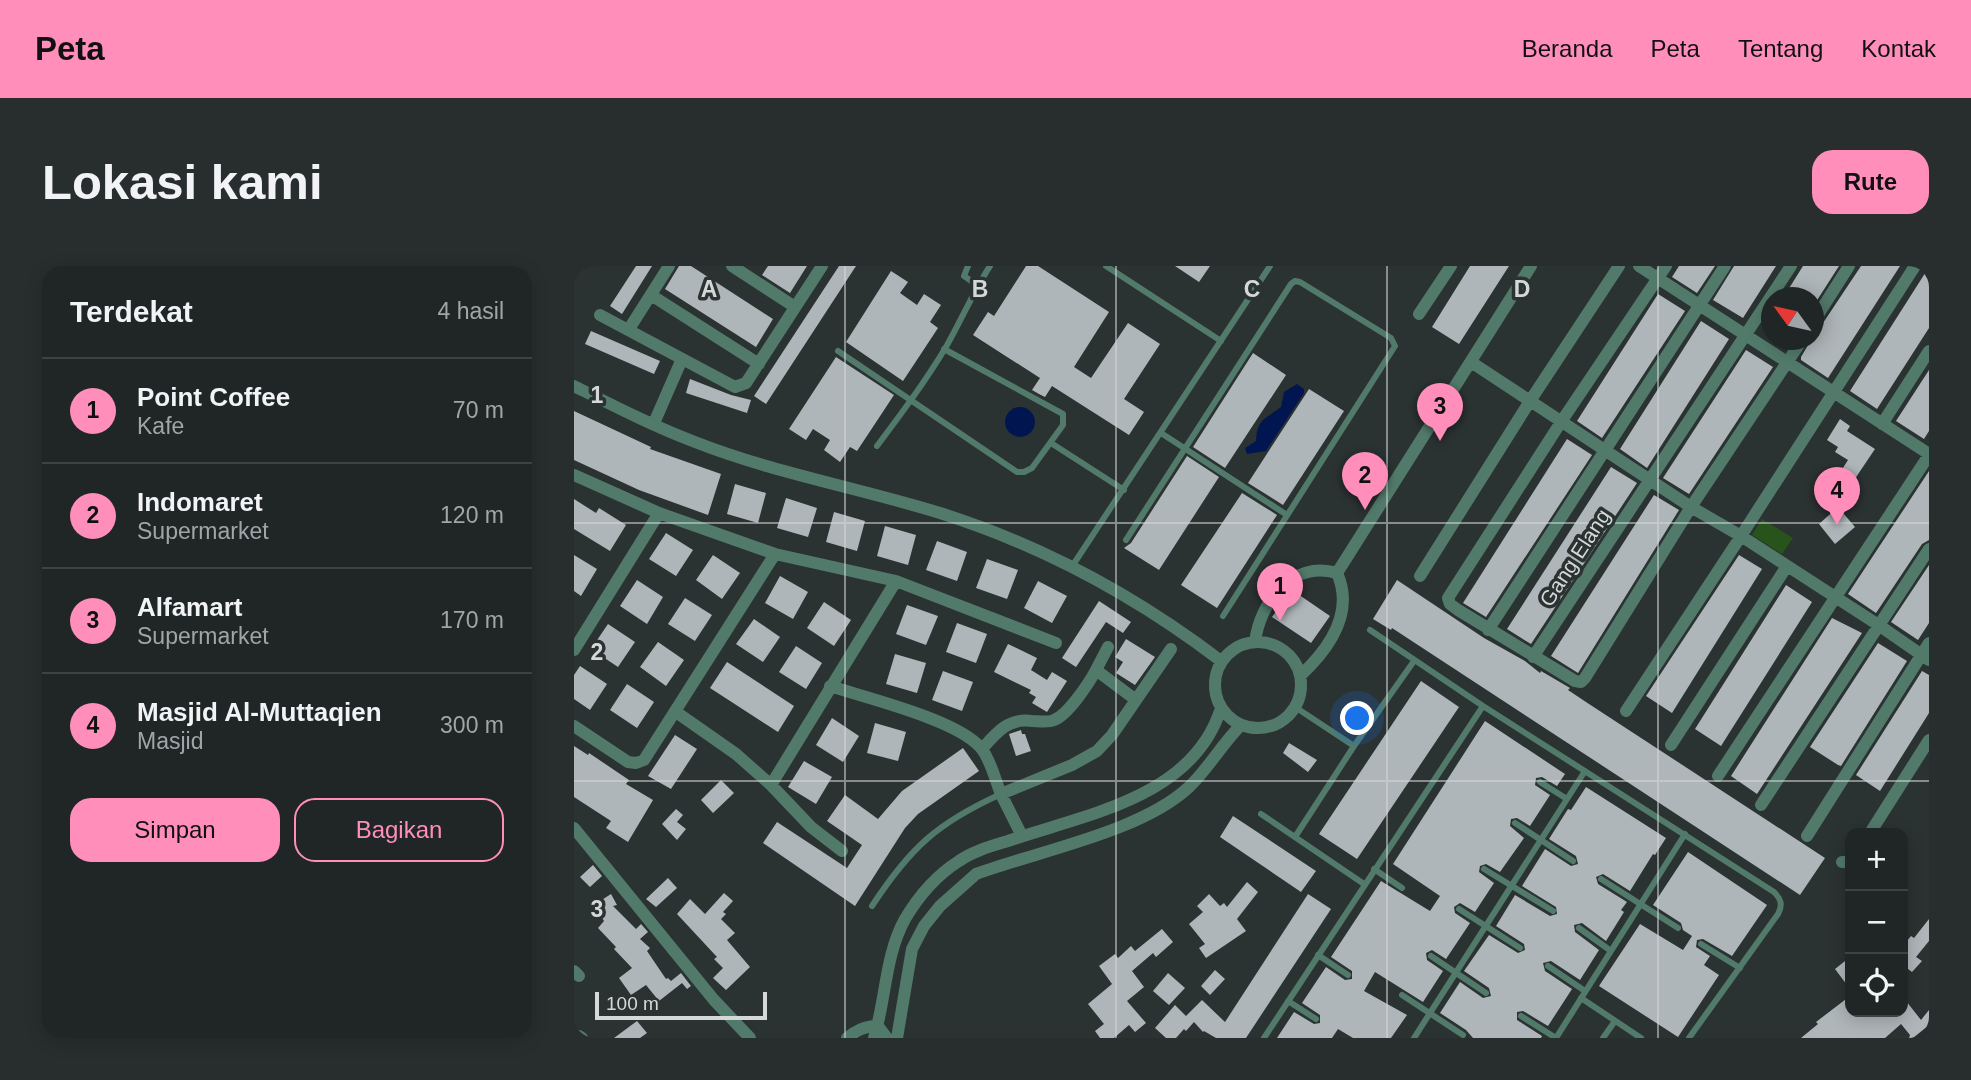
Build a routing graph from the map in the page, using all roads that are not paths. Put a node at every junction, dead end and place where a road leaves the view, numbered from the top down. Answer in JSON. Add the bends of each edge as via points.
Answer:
{"nodes":[{"id":1,"x":669,"y":266,"type":"edge"},
{"id":2,"x":822,"y":266,"type":"edge"},
{"id":3,"x":968,"y":266,"type":"edge"},
{"id":4,"x":990,"y":266,"type":"edge"},
{"id":5,"x":1106,"y":266,"type":"edge"},
{"id":6,"x":1270,"y":266,"type":"edge"},
{"id":7,"x":1451,"y":266,"type":"edge"},
{"id":8,"x":1531,"y":266,"type":"edge"},
{"id":9,"x":1619,"y":266,"type":"edge"},
{"id":10,"x":1639,"y":266,"type":"edge"},
{"id":11,"x":1666,"y":266,"type":"edge"},
{"id":12,"x":1725,"y":266,"type":"edge"},
{"id":13,"x":1791,"y":266,"type":"edge"},
{"id":14,"x":1849,"y":266,"type":"edge"},
{"id":15,"x":1915,"y":266,"type":"edge"},
{"id":16,"x":738,"y":268,"type":"edge"},
{"id":17,"x":1658,"y":278,"type":"junction"},
{"id":18,"x":977,"y":285,"type":"junction"},
{"id":19,"x":651,"y":295,"type":"junction"},
{"id":20,"x":1699,"y":305,"type":"junction"},
{"id":21,"x":1824,"y":305,"type":"edge"},
{"id":22,"x":795,"y":307,"type":"junction"},
{"id":23,"x":1419,"y":314,"type":"dead end"},
{"id":24,"x":600,"y":315,"type":"dead end"},
{"id":25,"x":629,"y":329,"type":"junction"},
{"id":26,"x":1746,"y":335,"type":"junction"},
{"id":27,"x":1221,"y":341,"type":"junction"},
{"id":28,"x":944,"y":349,"type":"junction"},
{"id":29,"x":1795,"y":350,"type":"edge"},
{"id":30,"x":838,"y":351,"type":"dead end"},
{"id":31,"x":1929,"y":351,"type":"edge"},
{"id":32,"x":682,"y":359,"type":"junction"},
{"id":33,"x":1471,"y":362,"type":"junction"},
{"id":34,"x":1787,"y":362,"type":"junction"},
{"id":35,"x":759,"y":364,"type":"junction"},
{"id":36,"x":574,"y":386,"type":"edge"},
{"id":37,"x":1833,"y":393,"type":"junction"},
{"id":38,"x":912,"y":400,"type":"junction"},
{"id":39,"x":1530,"y":401,"type":"junction"},
{"id":40,"x":1561,"y":422,"type":"junction"},
{"id":41,"x":654,"y":423,"type":"junction"},
{"id":42,"x":1882,"y":424,"type":"junction"},
{"id":43,"x":1161,"y":433,"type":"junction"},
{"id":44,"x":1051,"y":443,"type":"junction"},
{"id":45,"x":877,"y":446,"type":"dead end"},
{"id":46,"x":1184,"y":448,"type":"junction"},
{"id":47,"x":1605,"y":450,"type":"junction"},
{"id":48,"x":1929,"y":454,"type":"edge"},
{"id":49,"x":574,"y":475,"type":"edge"},
{"id":50,"x":1648,"y":479,"type":"junction"},
{"id":51,"x":1124,"y":490,"type":"junction"},
{"id":52,"x":1691,"y":507,"type":"junction"},
{"id":53,"x":659,"y":513,"type":"junction"},
{"id":54,"x":1287,"y":515,"type":"junction"},
{"id":55,"x":1741,"y":536,"type":"junction"},
{"id":56,"x":1126,"y":540,"type":"dead end"},
{"id":57,"x":1929,"y":549,"type":"edge"},
{"id":58,"x":775,"y":554,"type":"junction"},
{"id":59,"x":1787,"y":566,"type":"junction"},
{"id":60,"x":1071,"y":568,"type":"junction"},
{"id":61,"x":1337,"y":573,"type":"junction"},
{"id":62,"x":1420,"y":576,"type":"dead end"},
{"id":63,"x":895,"y":581,"type":"junction"},
{"id":64,"x":1837,"y":599,"type":"junction"},
{"id":65,"x":1223,"y":616,"type":"dead end"},
{"id":66,"x":1880,"y":626,"type":"junction"},
{"id":67,"x":1370,"y":630,"type":"dead end"},
{"id":68,"x":1488,"y":630,"type":"junction"},
{"id":69,"x":1255,"y":642,"type":"junction"},
{"id":70,"x":1056,"y":643,"type":"dead end"},
{"id":71,"x":1929,"y":643,"type":"edge"},
{"id":72,"x":1108,"y":647,"type":"dead end"},
{"id":73,"x":1171,"y":649,"type":"dead end"},
{"id":74,"x":574,"y":650,"type":"edge"},
{"id":75,"x":1533,"y":657,"type":"junction"},
{"id":76,"x":1925,"y":658,"type":"edge"},
{"id":77,"x":1414,"y":661,"type":"junction"},
{"id":78,"x":1221,"y":662,"type":"junction"},
{"id":79,"x":1096,"y":670,"type":"junction"},
{"id":80,"x":1300,"y":676,"type":"junction"},
{"id":81,"x":830,"y":686,"type":"junction"},
{"id":82,"x":1136,"y":700,"type":"junction"},
{"id":83,"x":1483,"y":706,"type":"junction"},
{"id":84,"x":1295,"y":707,"type":"junction"},
{"id":85,"x":1220,"y":708,"type":"junction"},
{"id":86,"x":1626,"y":710,"type":"dead end"},
{"id":87,"x":676,"y":712,"type":"junction"},
{"id":88,"x":574,"y":726,"type":"edge"},
{"id":89,"x":1241,"y":726,"type":"junction"},
{"id":90,"x":1929,"y":740,"type":"edge"},
{"id":91,"x":1671,"y":745,"type":"dead end"},
{"id":92,"x":1354,"y":746,"type":"junction"},
{"id":93,"x":982,"y":749,"type":"junction"},
{"id":94,"x":1585,"y":771,"type":"junction"},
{"id":95,"x":1718,"y":776,"type":"dead end"},
{"id":96,"x":1540,"y":782,"type":"dead end"},
{"id":97,"x":771,"y":785,"type":"junction"},
{"id":98,"x":1001,"y":794,"type":"junction"},
{"id":99,"x":1567,"y":799,"type":"junction"},
{"id":100,"x":1761,"y":805,"type":"dead end"},
{"id":101,"x":1261,"y":814,"type":"dead end"},
{"id":102,"x":1515,"y":823,"type":"dead end"},
{"id":103,"x":574,"y":828,"type":"edge"},
{"id":104,"x":1873,"y":828,"type":"edge"},
{"id":105,"x":1685,"y":834,"type":"junction"},
{"id":106,"x":1022,"y":836,"type":"junction"},
{"id":107,"x":1807,"y":836,"type":"dead end"},
{"id":108,"x":1295,"y":837,"type":"junction"},
{"id":109,"x":1541,"y":841,"type":"junction"},
{"id":110,"x":842,"y":851,"type":"dead end"},
{"id":111,"x":1573,"y":861,"type":"dead end"},
{"id":112,"x":1374,"y":869,"type":"junction"},
{"id":113,"x":1484,"y":869,"type":"dead end"},
{"id":114,"x":1601,"y":879,"type":"dead end"},
{"id":115,"x":1364,"y":884,"type":"junction"},
{"id":116,"x":1513,"y":887,"type":"junction"},
{"id":117,"x":1402,"y":888,"type":"dead end"},
{"id":118,"x":1640,"y":903,"type":"junction"},
{"id":119,"x":873,"y":906,"type":"dead end"},
{"id":120,"x":1459,"y":909,"type":"dead end"},
{"id":121,"x":1553,"y":911,"type":"dead end"},
{"id":122,"x":1486,"y":927,"type":"junction"},
{"id":123,"x":1579,"y":928,"type":"dead end"},
{"id":124,"x":1678,"y":928,"type":"dead end"},
{"id":125,"x":1701,"y":944,"type":"dead end"},
{"id":126,"x":1520,"y":948,"type":"dead end"},
{"id":127,"x":1611,"y":951,"type":"junction"},
{"id":128,"x":1318,"y":955,"type":"junction"},
{"id":129,"x":1432,"y":956,"type":"dead end"},
{"id":130,"x":1548,"y":965,"type":"dead end"},
{"id":131,"x":1740,"y":968,"type":"junction"},
{"id":132,"x":1456,"y":973,"type":"junction"},
{"id":133,"x":1348,"y":975,"type":"dead end"},
{"id":134,"x":1585,"y":991,"type":"junction"},
{"id":135,"x":1486,"y":993,"type":"dead end"},
{"id":136,"x":1402,"y":995,"type":"dead end"},
{"id":137,"x":1581,"y":998,"type":"junction"},
{"id":138,"x":1288,"y":1001,"type":"junction"},
{"id":139,"x":1431,"y":1014,"type":"junction"},
{"id":140,"x":1521,"y":1016,"type":"dead end"},
{"id":141,"x":1316,"y":1019,"type":"dead end"},
{"id":142,"x":1615,"y":1021,"type":"junction"},
{"id":143,"x":876,"y":1032,"type":"edge"},
{"id":144,"x":1463,"y":1035,"type":"dead end"},
{"id":145,"x":575,"y":1038,"type":"edge"},
{"id":146,"x":582,"y":1038,"type":"edge"},
{"id":147,"x":750,"y":1038,"type":"edge"},
{"id":148,"x":847,"y":1038,"type":"edge"},
{"id":149,"x":887,"y":1038,"type":"edge"},
{"id":150,"x":897,"y":1038,"type":"edge"},
{"id":151,"x":1264,"y":1038,"type":"edge"},
{"id":152,"x":1414,"y":1038,"type":"edge"},
{"id":153,"x":1603,"y":1038,"type":"edge"},
{"id":154,"x":1641,"y":1038,"type":"edge"},
{"id":155,"x":1689,"y":1038,"type":"edge"}],
"edges":[{"from":1,"to":19,"type":"street"},
{"from":2,"to":22,"type":"street"},
{"from":3,"to":18,"type":"lane","via":[[964,276]]},
{"from":4,"to":18,"type":"lane"},
{"from":5,"to":27,"type":"lane"},
{"from":6,"to":27,"type":"lane"},
{"from":7,"to":23,"type":"street"},
{"from":8,"to":33,"type":"street"},
{"from":9,"to":39,"type":"street"},
{"from":10,"to":17,"type":"street"},
{"from":11,"to":17,"type":"street"},
{"from":12,"to":20,"type":"street"},
{"from":13,"to":26,"type":"street","name":"Gang Elang"},
{"from":14,"to":21,"type":"street"},
{"from":15,"to":37,"type":"street"},
{"from":16,"to":22,"type":"street"},
{"from":17,"to":20,"type":"street"},
{"from":17,"to":40,"type":"street"},
{"from":18,"to":28,"type":"lane"},
{"from":19,"to":25,"type":"street"},
{"from":19,"to":35,"type":"street"},
{"from":20,"to":26,"type":"street"},
{"from":20,"to":47,"type":"street"},
{"from":22,"to":35,"type":"street"},
{"from":24,"to":25,"type":"street"},
{"from":25,"to":32,"type":"street"},
{"from":26,"to":34,"type":"street"},
{"from":26,"to":50,"type":"street","name":"Gang Elang"},
{"from":27,"to":43,"type":"lane"},
{"from":28,"to":38,"type":"lane"},
{"from":28,"to":44,"type":"lane","via":[[1063,414],[1063,425]]},
{"from":29,"to":34,"type":"street"},
{"from":30,"to":38,"type":"lane"},
{"from":31,"to":42,"type":"street"},
{"from":32,"to":35,"type":"street","via":[[735,387],[746,383]]},
{"from":32,"to":41,"type":"street"},
{"from":33,"to":39,"type":"street"},
{"from":33,"to":61,"type":"street"},
{"from":34,"to":37,"type":"street"},
{"from":34,"to":52,"type":"street"},
{"from":36,"to":41,"type":"street"},
{"from":37,"to":42,"type":"street"},
{"from":37,"to":55,"type":"street"},
{"from":38,"to":44,"type":"lane","via":[[1017,472],[1032,468]]},
{"from":38,"to":45,"type":"lane"},
{"from":39,"to":40,"type":"street"},
{"from":39,"to":62,"type":"street"},
{"from":40,"to":47,"type":"street"},
{"from":40,"to":68,"type":"street","via":[[1448,598],[1452,606]]},
{"from":41,"to":60,"type":"street","via":[[741,457],[951,517]]},
{"from":42,"to":48,"type":"street"},
{"from":43,"to":46,"type":"lane"},
{"from":43,"to":51,"type":"lane"},
{"from":44,"to":51,"type":"lane"},
{"from":46,"to":54,"type":"lane"},
{"from":46,"to":54,"type":"lane","via":[[1295,281],[1391,338],[1395,346]]},
{"from":46,"to":56,"type":"lane"},
{"from":47,"to":50,"type":"street"},
{"from":47,"to":68,"type":"street"},
{"from":48,"to":64,"type":"street"},
{"from":49,"to":53,"type":"street"},
{"from":50,"to":52,"type":"street"},
{"from":50,"to":75,"type":"street","name":"Gang Elang"},
{"from":51,"to":60,"type":"lane"},
{"from":52,"to":55,"type":"street"},
{"from":52,"to":75,"type":"street","via":[[1583,681]]},
{"from":53,"to":58,"type":"street"},
{"from":53,"to":74,"type":"street"},
{"from":54,"to":65,"type":"lane"},
{"from":55,"to":59,"type":"street"},
{"from":55,"to":86,"type":"street"},
{"from":57,"to":66,"type":"street"},
{"from":58,"to":63,"type":"street"},
{"from":58,"to":87,"type":"street"},
{"from":59,"to":64,"type":"street"},
{"from":59,"to":91,"type":"street"},
{"from":60,"to":78,"type":"street","via":[[1147,609]]},
{"from":61,"to":69,"type":"street","via":[[1301,575],[1276,591],[1260,617]]},
{"from":61,"to":80,"type":"street","via":[[1343,587],[1335,632],[1325,652]]},
{"from":63,"to":70,"type":"street"},
{"from":63,"to":81,"type":"street"},
{"from":64,"to":66,"type":"street"},
{"from":64,"to":95,"type":"street"},
{"from":66,"to":76,"type":"street"},
{"from":66,"to":100,"type":"street"},
{"from":67,"to":77,"type":"lane"},
{"from":68,"to":75,"type":"street"},
{"from":69,"to":78,"type":"street","via":[[1236,647]]},
{"from":69,"to":80,"type":"street","via":[[1279,647],[1296,664]]},
{"from":71,"to":76,"type":"street"},
{"from":72,"to":79,"type":"street"},
{"from":73,"to":82,"type":"street"},
{"from":76,"to":107,"type":"street"},
{"from":77,"to":83,"type":"lane"},
{"from":77,"to":92,"type":"lane"},
{"from":78,"to":85,"type":"street","via":[[1214,685]]},
{"from":79,"to":82,"type":"street"},
{"from":79,"to":93,"type":"street","via":[[1062,715],[1053,721],[1018,719],[1004,726]]},
{"from":80,"to":84,"type":"street"},
{"from":81,"to":93,"type":"street","via":[[947,725]]},
{"from":81,"to":97,"type":"street"},
{"from":82,"to":98,"type":"street","via":[[1097,751]]},
{"from":83,"to":94,"type":"lane"},
{"from":83,"to":112,"type":"lane"},
{"from":84,"to":89,"type":"street","via":[[1277,724]]},
{"from":84,"to":92,"type":"lane"},
{"from":85,"to":89,"type":"street"},
{"from":85,"to":106,"type":"street","via":[[1203,744],[1176,773],[1154,788]]},
{"from":87,"to":88,"type":"street","via":[[636,764]]},
{"from":87,"to":97,"type":"street"},
{"from":89,"to":150,"type":"street","via":[[1189,786],[1166,804],[1116,828],[976,874],[960,886],[940,905],[912,949]]},
{"from":90,"to":104,"type":"street"},
{"from":92,"to":108,"type":"lane"},
{"from":93,"to":98,"type":"street"},
{"from":94,"to":99,"type":"lane"},
{"from":94,"to":105,"type":"lane"},
{"from":96,"to":99,"type":"lane"},
{"from":97,"to":110,"type":"street"},
{"from":98,"to":106,"type":"street"},
{"from":98,"to":119,"type":"lane","via":[[925,839],[895,871]]},
{"from":99,"to":109,"type":"lane"},
{"from":101,"to":108,"type":"lane"},
{"from":102,"to":109,"type":"lane"},
{"from":103,"to":147,"type":"street"},
{"from":105,"to":118,"type":"lane"},
{"from":105,"to":131,"type":"lane","via":[[1780,898],[1780,912]]},
{"from":106,"to":143,"type":"street","via":[[961,859],[921,897],[893,945]]},
{"from":108,"to":115,"type":"lane"},
{"from":109,"to":111,"type":"lane"},
{"from":109,"to":116,"type":"lane"},
{"from":112,"to":115,"type":"lane"},
{"from":112,"to":117,"type":"lane"},
{"from":113,"to":116,"type":"lane"},
{"from":114,"to":118,"type":"lane"},
{"from":115,"to":128,"type":"lane"},
{"from":116,"to":121,"type":"lane"},
{"from":116,"to":122,"type":"lane"},
{"from":118,"to":124,"type":"lane"},
{"from":118,"to":127,"type":"lane"},
{"from":120,"to":122,"type":"lane"},
{"from":122,"to":126,"type":"lane"},
{"from":122,"to":132,"type":"lane"},
{"from":123,"to":127,"type":"lane"},
{"from":125,"to":131,"type":"lane"},
{"from":127,"to":134,"type":"lane"},
{"from":128,"to":133,"type":"lane"},
{"from":128,"to":138,"type":"lane"},
{"from":129,"to":132,"type":"lane"},
{"from":130,"to":134,"type":"lane"},
{"from":131,"to":155,"type":"lane"},
{"from":132,"to":135,"type":"lane"},
{"from":132,"to":139,"type":"lane"},
{"from":134,"to":137,"type":"lane"},
{"from":136,"to":139,"type":"lane"},
{"from":137,"to":140,"type":"lane","via":[[1556,1038]]},
{"from":137,"to":142,"type":"lane"},
{"from":138,"to":141,"type":"lane"},
{"from":138,"to":151,"type":"lane"},
{"from":139,"to":144,"type":"lane"},
{"from":139,"to":152,"type":"lane"},
{"from":142,"to":153,"type":"lane"},
{"from":142,"to":154,"type":"lane"},
{"from":143,"to":148,"type":"street","via":[[862,1029]]},
{"from":143,"to":149,"type":"street"},
{"from":145,"to":146,"type":"street"}]}
